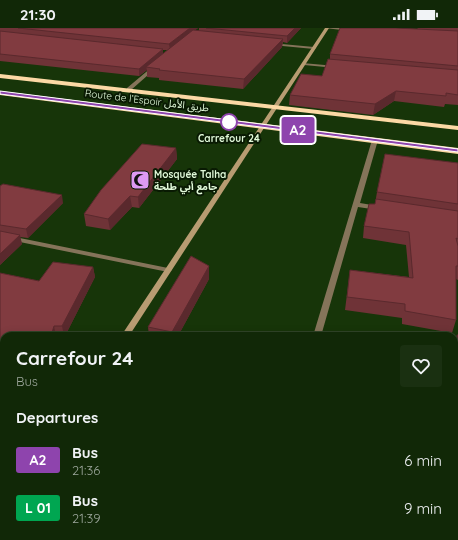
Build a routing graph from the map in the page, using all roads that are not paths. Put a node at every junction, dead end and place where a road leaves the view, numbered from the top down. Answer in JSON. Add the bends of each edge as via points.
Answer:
{"nodes":[{"id":1,"x":327,"y":28,"type":"edge"},
{"id":2,"x":358,"y":31,"type":"edge"},
{"id":3,"x":269,"y":43,"type":"edge"},
{"id":4,"x":314,"y":48,"type":"junction"},
{"id":5,"x":159,"y":64,"type":"edge"},
{"id":6,"x":304,"y":64,"type":"junction"},
{"id":7,"x":342,"y":67,"type":"edge"},
{"id":8,"x":0,"y":76,"type":"edge"},
{"id":9,"x":129,"y":90,"type":"junction"},
{"id":10,"x":0,"y":93,"type":"edge"},
{"id":11,"x":275,"y":107,"type":"junction"},
{"id":12,"x":262,"y":126,"type":"junction"},
{"id":13,"x":458,"y":128,"type":"edge"},
{"id":14,"x":375,"y":140,"type":"junction"},
{"id":15,"x":458,"y":151,"type":"edge"},
{"id":16,"x":356,"y":205,"type":"junction"},
{"id":17,"x":387,"y":210,"type":"edge"},
{"id":18,"x":0,"y":236,"type":"edge"},
{"id":19,"x":168,"y":270,"type":"junction"},
{"id":20,"x":128,"y":332,"type":"edge"},
{"id":21,"x":318,"y":332,"type":"edge"}],
"edges":[{"from":1,"to":2,"type":"street"},
{"from":1,"to":4,"type":"main road"},
{"from":3,"to":4,"type":"street"},
{"from":4,"to":6,"type":"main road"},
{"from":5,"to":9,"type":"street"},
{"from":6,"to":7,"type":"street"},
{"from":6,"to":11,"type":"main road"},
{"from":8,"to":9,"type":"highway","name":"Route de l’Espoir طريق الأمل"},
{"from":9,"to":11,"type":"highway","name":"Route de l’Espoir طريق الأمل"},
{"from":10,"to":12,"type":"highway","name":"Route de l’Espoir طريق الأمل"},
{"from":11,"to":12,"type":"main road"},
{"from":11,"to":13,"type":"highway","name":"Route de l’Espoir طريق الأمل"},
{"from":12,"to":14,"type":"highway","name":"Route de l’Espoir طريق الأمل"},
{"from":12,"to":19,"type":"main road"},
{"from":14,"to":15,"type":"highway","name":"Route de l’Espoir طريق الأمل"},
{"from":14,"to":16,"type":"street"},
{"from":16,"to":17,"type":"street"},
{"from":16,"to":21,"type":"street"},
{"from":18,"to":19,"type":"street"},
{"from":19,"to":20,"type":"main road"}]}
